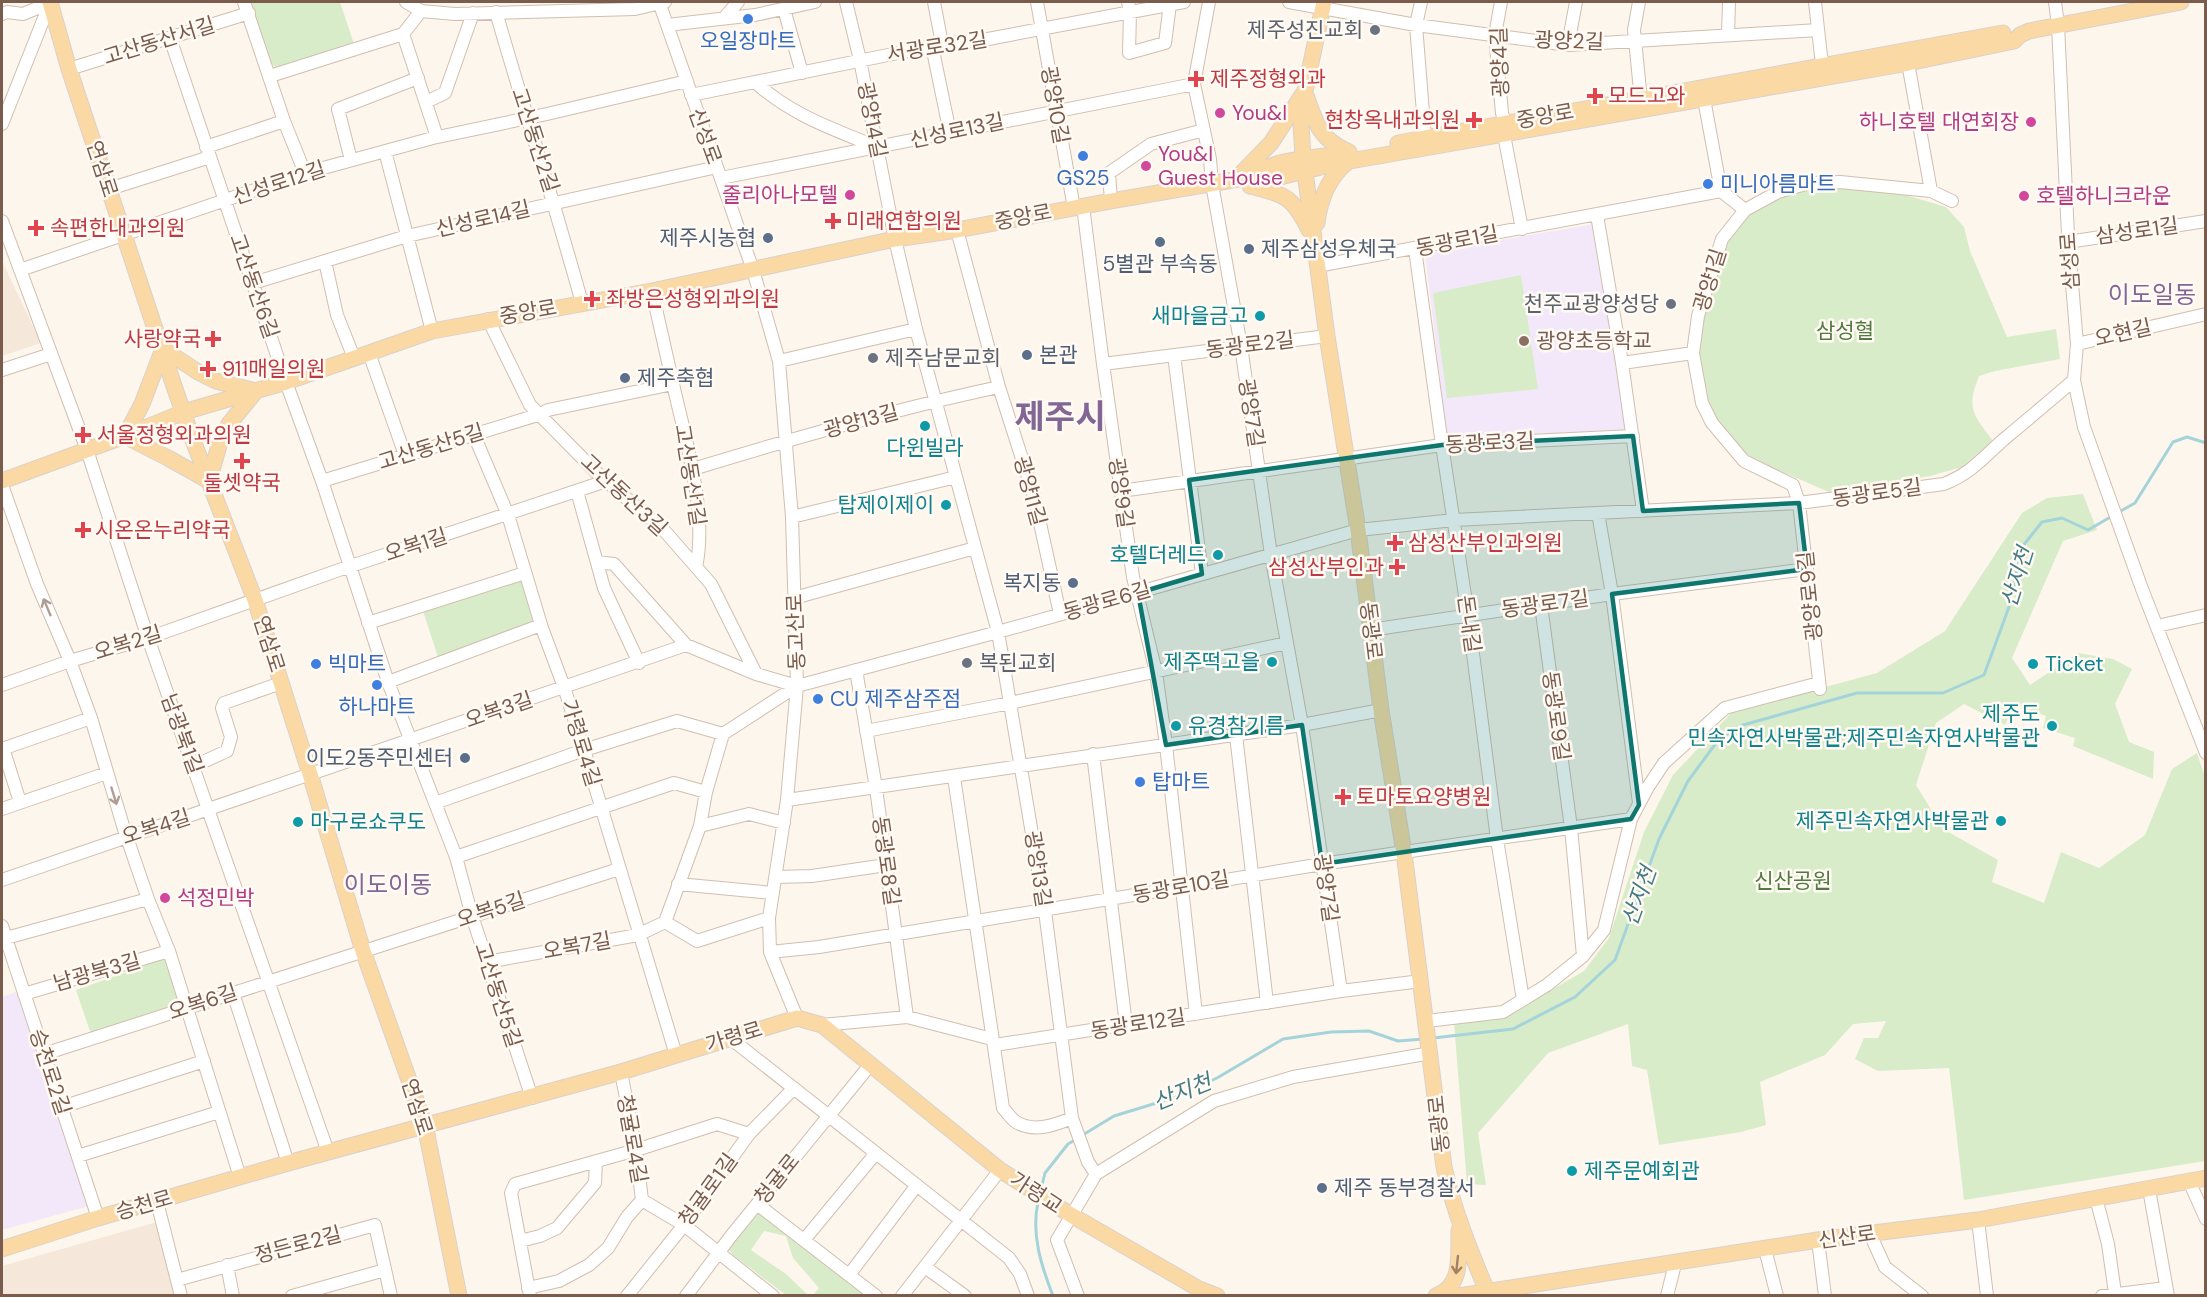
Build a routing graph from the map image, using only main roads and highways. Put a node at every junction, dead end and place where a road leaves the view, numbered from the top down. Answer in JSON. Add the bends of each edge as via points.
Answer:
{"nodes":[{"id":1,"x":50,"y":2,"type":"edge"},
{"id":2,"x":2181,"y":2,"type":"edge"},
{"id":3,"x":1323,"y":4,"type":"edge"},
{"id":4,"x":2020,"y":35,"type":"junction"},
{"id":5,"x":1305,"y":91,"type":"junction"},
{"id":6,"x":1504,"y":129,"type":"junction"},
{"id":7,"x":1349,"y":157,"type":"junction"},
{"id":8,"x":1304,"y":164,"type":"junction"},
{"id":9,"x":1233,"y":180,"type":"junction"},
{"id":10,"x":1314,"y":240,"type":"junction"},
{"id":11,"x":163,"y":349,"type":"junction"},
{"id":12,"x":256,"y":391,"type":"junction"},
{"id":13,"x":184,"y":412,"type":"junction"},
{"id":14,"x":125,"y":436,"type":"junction"},
{"id":15,"x":209,"y":482,"type":"junction"},
{"id":16,"x":2,"y":483,"type":"edge"},
{"id":17,"x":425,"y":1125,"type":"junction"},
{"id":18,"x":1000,"y":1170,"type":"joint"},
{"id":19,"x":2205,"y":1178,"type":"edge"},
{"id":20,"x":1460,"y":1224,"type":"junction"},
{"id":21,"x":2,"y":1249,"type":"edge"},
{"id":22,"x":1199,"y":1292,"type":"edge"},
{"id":23,"x":1489,"y":1294,"type":"edge"},
{"id":24,"x":459,"y":1296,"type":"edge"},
{"id":25,"x":1217,"y":1296,"type":"edge"},
{"id":26,"x":1436,"y":1296,"type":"edge"},
{"id":27,"x":1459,"y":1296,"type":"edge"}],
"edges":[{"from":1,"to":11,"type":"main road","name":"연삼로"},
{"from":2,"to":4,"type":"main road","name":"중앙로"},
{"from":3,"to":5,"type":"main road","name":"동광로"},
{"from":4,"to":6,"type":"main road","name":"중앙로","via":[[2013,32],[1824,66]]},
{"from":4,"to":6,"type":"main road","name":"중앙로","via":[[2014,42],[1908,63]]},
{"from":5,"to":7,"type":"main road","via":[[1315,124],[1327,140]]},
{"from":5,"to":8,"type":"main road","name":"동광로","via":[[1301,125]]},
{"from":5,"to":9,"type":"main road","via":[[1270,143]]},
{"from":6,"to":7,"type":"main road","name":"중앙로"},
{"from":6,"to":7,"type":"main road","name":"중앙로","via":[[1425,138]]},
{"from":7,"to":8,"type":"main road","name":"중앙로"},
{"from":7,"to":10,"type":"main road","via":[[1320,204]]},
{"from":8,"to":9,"type":"main road","name":"중앙로","via":[[1264,181],[1250,177]]},
{"from":8,"to":10,"type":"main road","name":"동광로"},
{"from":9,"to":10,"type":"main road","via":[[1279,194],[1294,203]]},
{"from":9,"to":12,"type":"main road","name":"중앙로","via":[[895,239],[652,291],[432,331]]},
{"from":10,"to":20,"type":"main road","name":"동광로","via":[[1404,853],[1444,1167]]},
{"from":11,"to":12,"type":"main road","via":[[216,381]]},
{"from":11,"to":13,"type":"main road","name":"연삼로"},
{"from":11,"to":14,"type":"main road"},
{"from":12,"to":13,"type":"main road","name":"중앙로"},
{"from":12,"to":15,"type":"main road","via":[[229,424]]},
{"from":13,"to":14,"type":"main road","name":"중앙로"},
{"from":13,"to":15,"type":"main road","name":"연삼로"},
{"from":14,"to":15,"type":"main road"},
{"from":14,"to":16,"type":"main road","name":"중앙로"},
{"from":15,"to":17,"type":"main road","name":"연삼로","via":[[255,600],[363,951]]},
{"from":17,"to":18,"type":"main road","name":"가령로","via":[[532,1098],[797,1018],[822,1025]]},
{"from":17,"to":21,"type":"main road","name":"승천로"},
{"from":17,"to":24,"type":"main road","name":"연삼로"},
{"from":18,"to":22,"type":"main road","name":"가령교"},
{"from":19,"to":23,"type":"main road","name":"신산로","via":[[1978,1220],[1818,1240]]},
{"from":20,"to":23,"type":"main road","name":"동광로"},
{"from":20,"to":26,"type":"main road","one_way":true,"via":[[1456,1276],[1449,1289]]},
{"from":22,"to":25,"type":"main road"},
{"from":23,"to":27,"type":"main road"}]}
